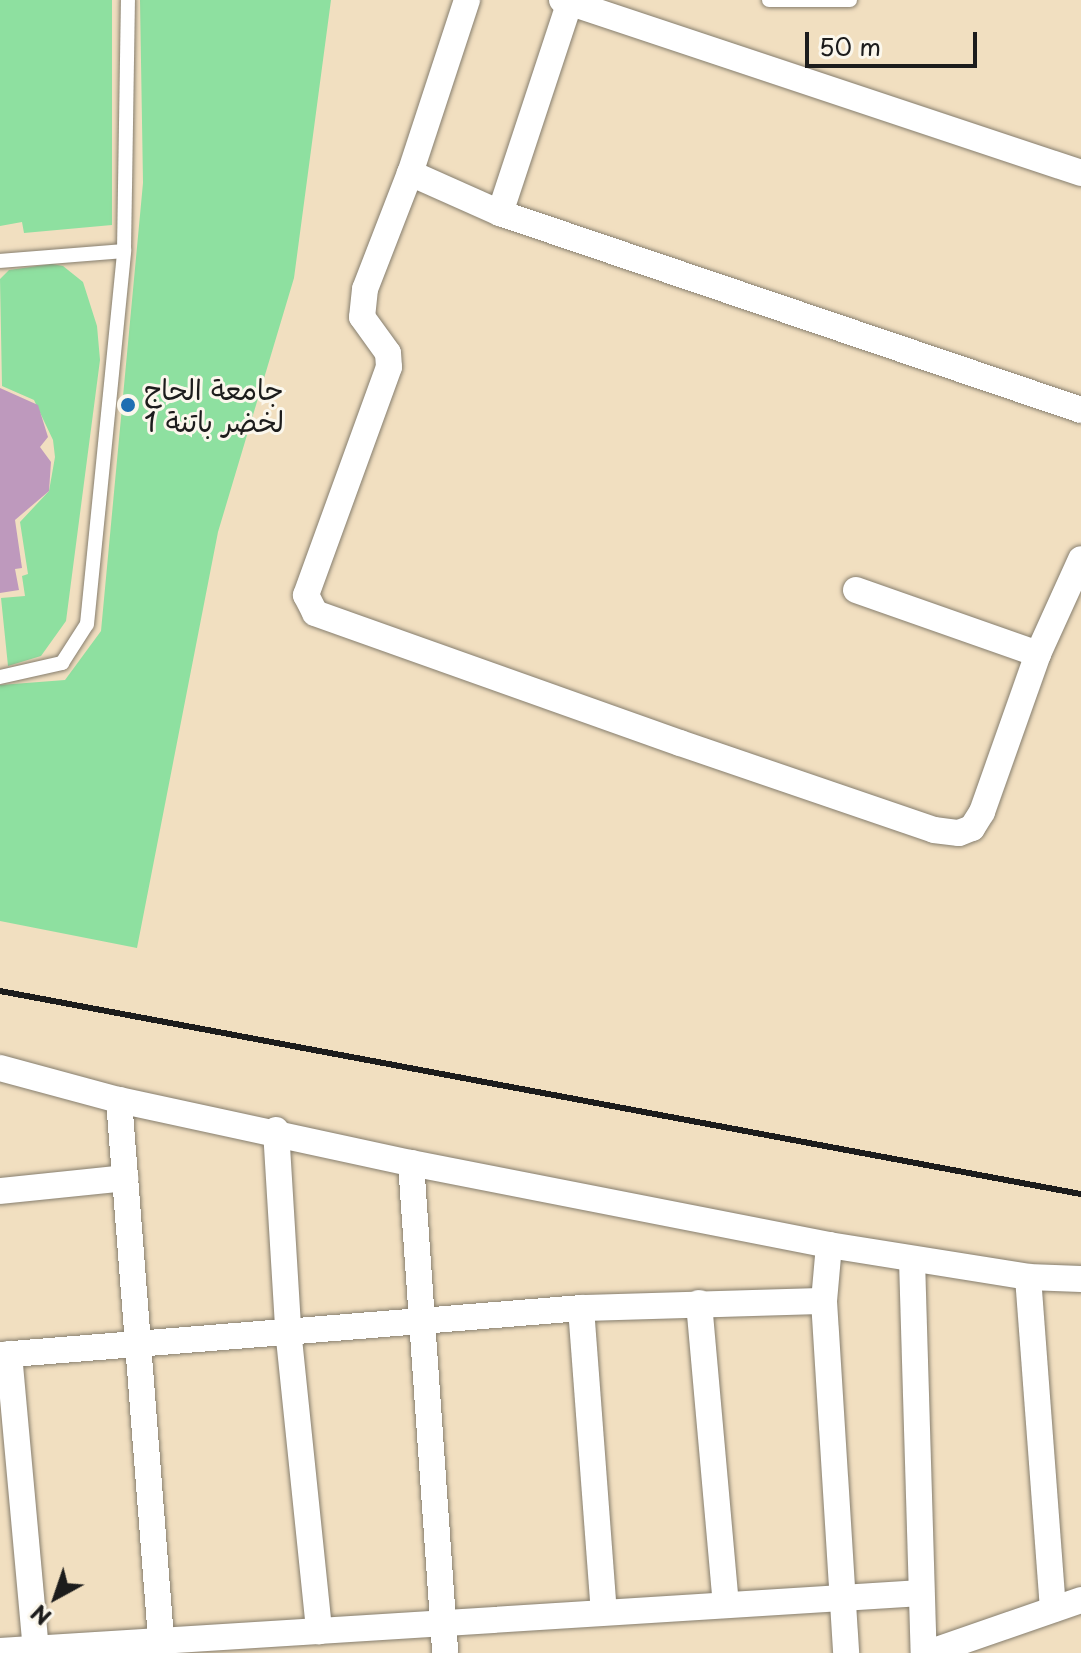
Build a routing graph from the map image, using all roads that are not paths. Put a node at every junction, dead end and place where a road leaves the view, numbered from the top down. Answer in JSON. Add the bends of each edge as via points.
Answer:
{"nodes":[{"id":1,"x":128,"y":0,"type":"edge"},
{"id":2,"x":467,"y":0,"type":"edge"},
{"id":3,"x":769,"y":0,"type":"edge"},
{"id":4,"x":850,"y":0,"type":"edge"},
{"id":5,"x":565,"y":2,"type":"edge"},
{"id":6,"x":410,"y":173,"type":"junction"},
{"id":7,"x":1081,"y":173,"type":"edge"},
{"id":8,"x":500,"y":213,"type":"junction"},
{"id":9,"x":124,"y":251,"type":"junction"},
{"id":10,"x":0,"y":261,"type":"edge"},
{"id":11,"x":1081,"y":410,"type":"edge"},
{"id":12,"x":1081,"y":559,"type":"edge"},
{"id":13,"x":856,"y":590,"type":"dead end"},
{"id":14,"x":1038,"y":654,"type":"junction"},
{"id":15,"x":0,"y":677,"type":"edge"},
{"id":16,"x":0,"y":1068,"type":"edge"},
{"id":17,"x":119,"y":1100,"type":"junction"},
{"id":18,"x":276,"y":1130,"type":"junction"},
{"id":19,"x":411,"y":1163,"type":"junction"},
{"id":20,"x":125,"y":1178,"type":"junction"},
{"id":21,"x":0,"y":1191,"type":"edge"},
{"id":22,"x":829,"y":1245,"type":"junction"},
{"id":23,"x":912,"y":1260,"type":"junction"},
{"id":24,"x":1028,"y":1277,"type":"junction"},
{"id":25,"x":1081,"y":1279,"type":"edge"},
{"id":26,"x":824,"y":1301,"type":"junction"},
{"id":27,"x":699,"y":1303,"type":"junction"},
{"id":28,"x":581,"y":1308,"type":"junction"},
{"id":29,"x":420,"y":1323,"type":"junction"},
{"id":30,"x":288,"y":1329,"type":"junction"},
{"id":31,"x":142,"y":1341,"type":"junction"},
{"id":32,"x":4,"y":1354,"type":"edge"},
{"id":33,"x":921,"y":1593,"type":"junction"},
{"id":34,"x":1081,"y":1600,"type":"edge"},
{"id":35,"x":844,"y":1601,"type":"junction"},
{"id":36,"x":726,"y":1605,"type":"junction"},
{"id":37,"x":1053,"y":1609,"type":"junction"},
{"id":38,"x":604,"y":1612,"type":"junction"},
{"id":39,"x":443,"y":1624,"type":"junction"},
{"id":40,"x":319,"y":1631,"type":"junction"},
{"id":41,"x":161,"y":1638,"type":"junction"},
{"id":42,"x":36,"y":1649,"type":"junction"},
{"id":43,"x":0,"y":1651,"type":"edge"},
{"id":44,"x":445,"y":1653,"type":"edge"},
{"id":45,"x":846,"y":1653,"type":"edge"},
{"id":46,"x":926,"y":1653,"type":"edge"}],
"edges":[{"from":1,"to":9,"type":"lane"},
{"from":2,"to":6,"type":"street"},
{"from":3,"to":4,"type":"lane"},
{"from":5,"to":7,"type":"street"},
{"from":5,"to":8,"type":"street"},
{"from":6,"to":8,"type":"street"},
{"from":6,"to":14,"type":"street","via":[[365,289],[362,317],[388,353],[389,367],[306,595],[315,613],[770,774],[934,830],[959,833],[972,828],[982,812]]},
{"from":8,"to":11,"type":"street"},
{"from":9,"to":10,"type":"lane"},
{"from":9,"to":15,"type":"lane","via":[[87,624],[62,663]]},
{"from":12,"to":14,"type":"street"},
{"from":13,"to":14,"type":"street"},
{"from":16,"to":17,"type":"street"},
{"from":17,"to":18,"type":"street"},
{"from":17,"to":20,"type":"street"},
{"from":18,"to":19,"type":"street"},
{"from":18,"to":30,"type":"street"},
{"from":19,"to":22,"type":"street"},
{"from":19,"to":29,"type":"street"},
{"from":20,"to":21,"type":"street"},
{"from":20,"to":31,"type":"street"},
{"from":22,"to":23,"type":"street"},
{"from":22,"to":26,"type":"street"},
{"from":23,"to":24,"type":"street"},
{"from":23,"to":33,"type":"street"},
{"from":24,"to":25,"type":"street"},
{"from":24,"to":37,"type":"street"},
{"from":26,"to":27,"type":"street"},
{"from":26,"to":35,"type":"street"},
{"from":27,"to":28,"type":"street"},
{"from":27,"to":36,"type":"street"},
{"from":28,"to":29,"type":"street"},
{"from":28,"to":38,"type":"street"},
{"from":29,"to":30,"type":"street"},
{"from":29,"to":39,"type":"street"},
{"from":30,"to":31,"type":"street"},
{"from":30,"to":40,"type":"street"},
{"from":31,"to":32,"type":"street"},
{"from":31,"to":41,"type":"street"},
{"from":32,"to":42,"type":"street"},
{"from":33,"to":35,"type":"street"},
{"from":33,"to":46,"type":"street"},
{"from":34,"to":37,"type":"street"},
{"from":35,"to":36,"type":"street"},
{"from":35,"to":45,"type":"street"},
{"from":36,"to":38,"type":"street"},
{"from":37,"to":46,"type":"street"},
{"from":38,"to":39,"type":"street"},
{"from":39,"to":40,"type":"street"},
{"from":39,"to":44,"type":"street"},
{"from":40,"to":41,"type":"street"},
{"from":41,"to":42,"type":"street"},
{"from":42,"to":43,"type":"street"}]}
